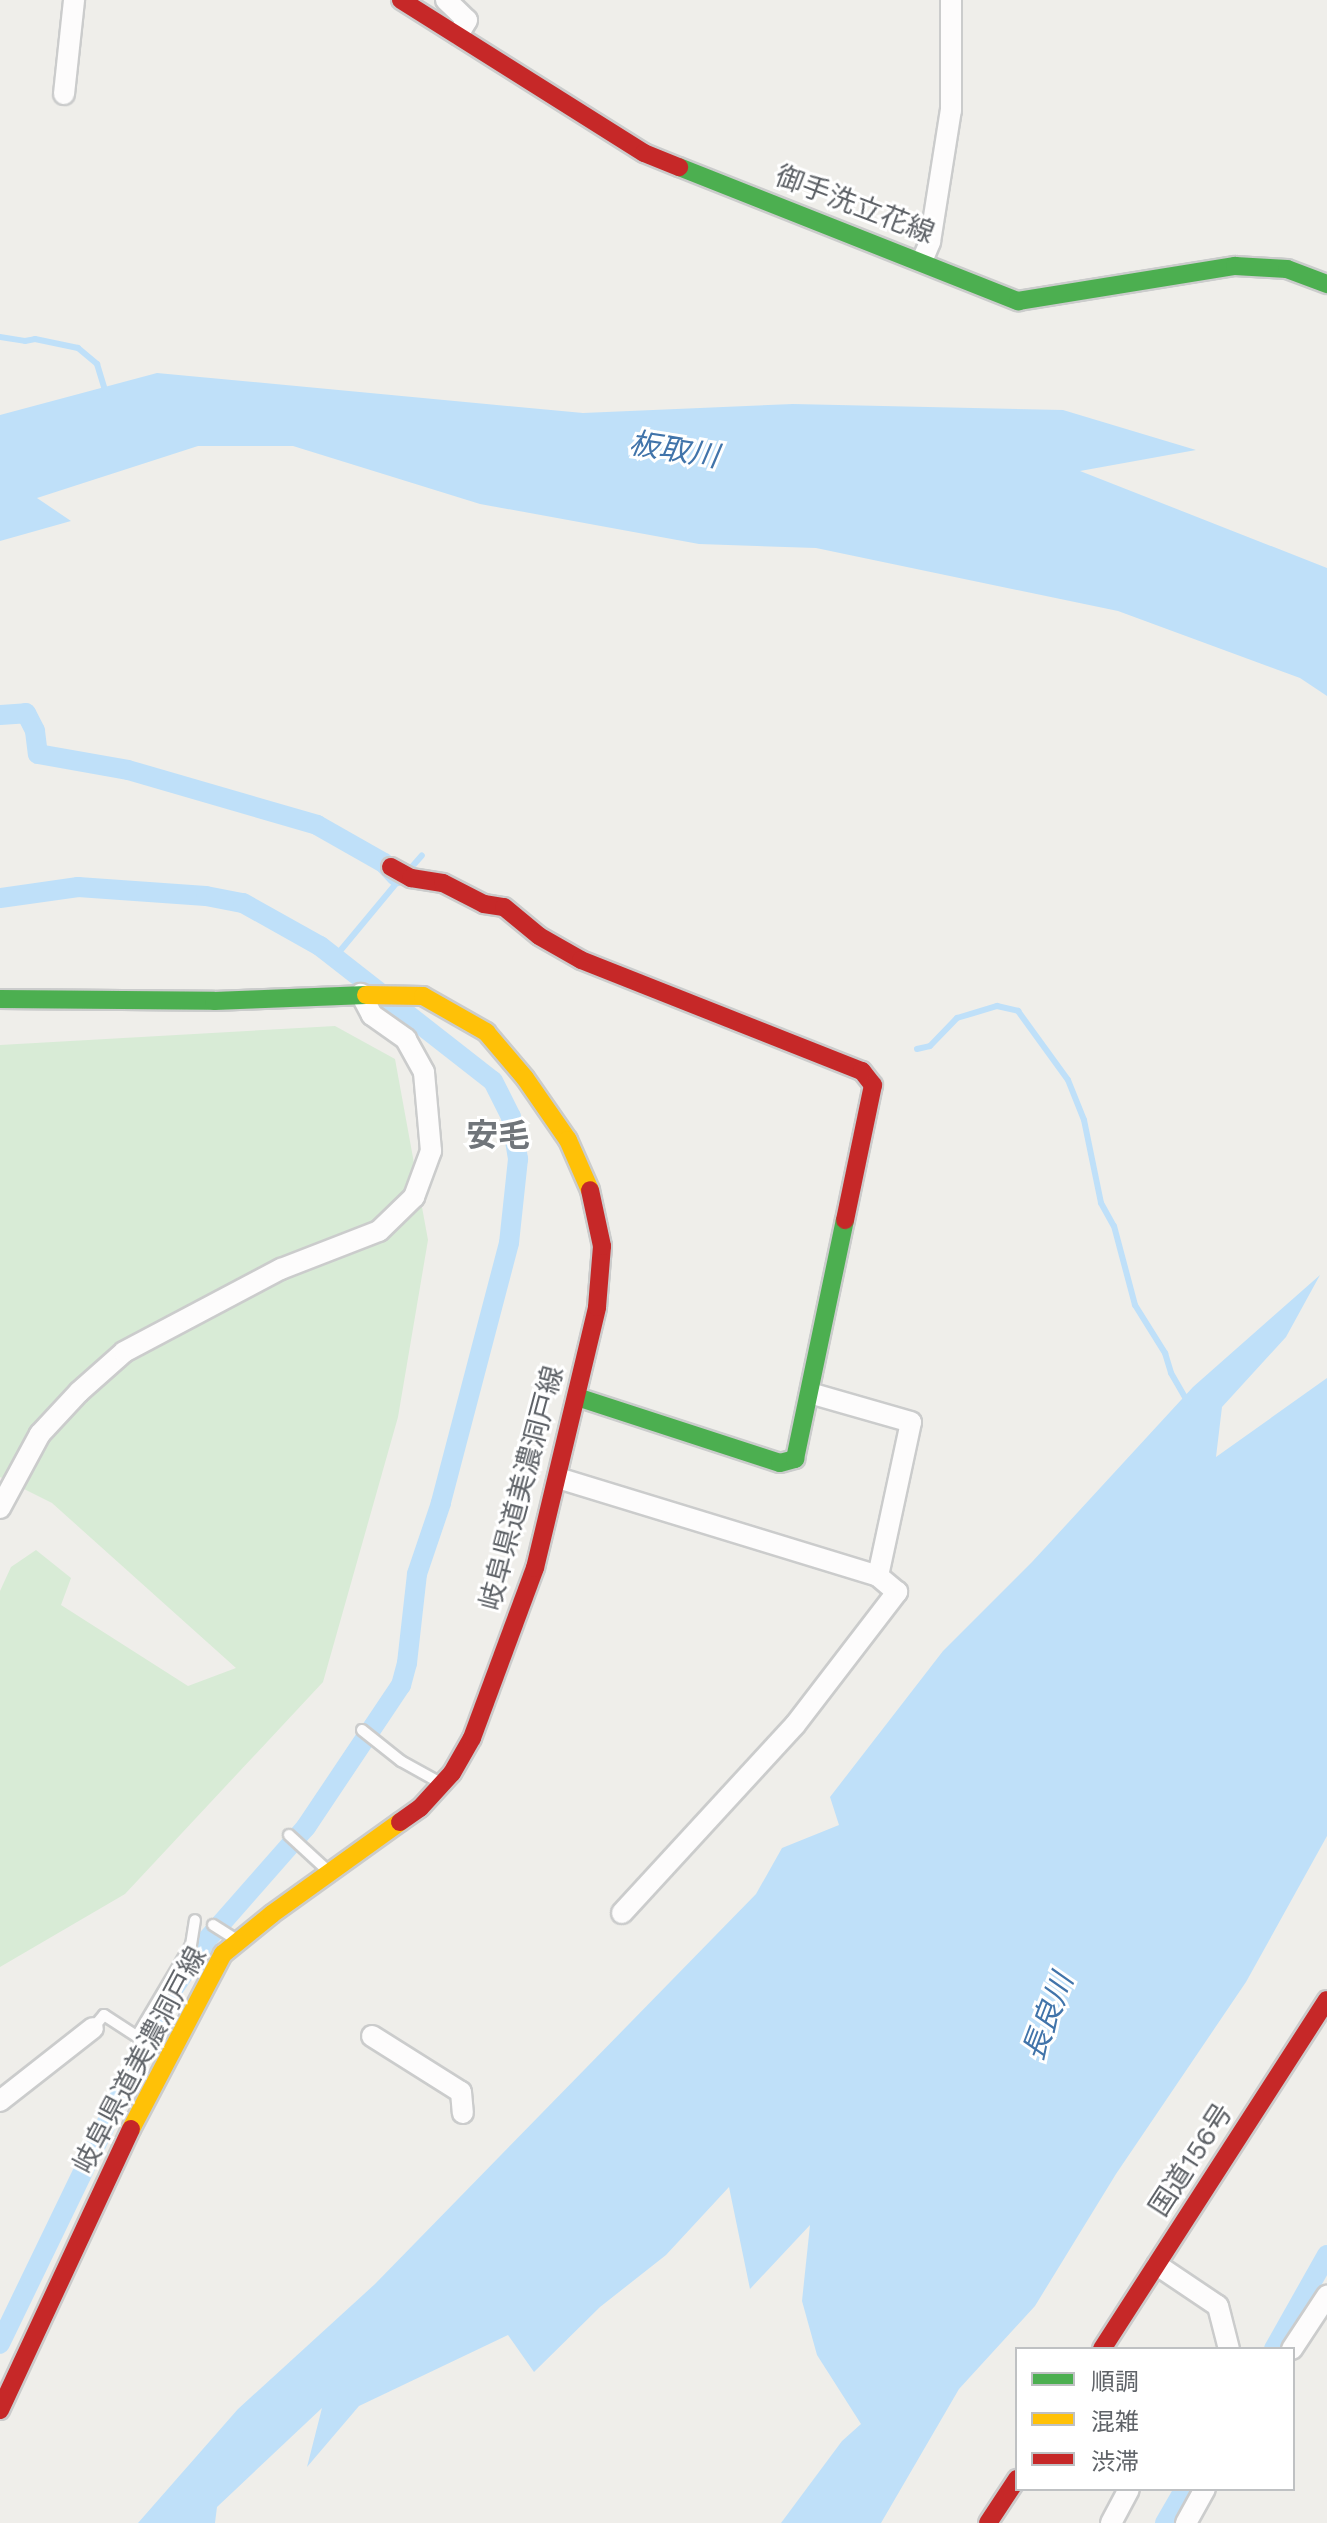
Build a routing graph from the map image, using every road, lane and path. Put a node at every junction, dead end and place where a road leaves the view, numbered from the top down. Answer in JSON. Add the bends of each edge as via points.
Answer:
{"nodes":[{"id":1,"x":74,"y":0,"type":"edge"},
{"id":2,"x":401,"y":0,"type":"edge"},
{"id":3,"x":446,"y":0,"type":"edge"},
{"id":4,"x":951,"y":0,"type":"edge"},
{"id":5,"x":458,"y":35,"type":"junction"},
{"id":6,"x":64,"y":94,"type":"dead end"},
{"id":7,"x":922,"y":261,"type":"junction"},
{"id":8,"x":1327,"y":284,"type":"edge"},
{"id":9,"x":391,"y":867,"type":"dead end"},
{"id":10,"x":365,"y":994,"type":"junction"},
{"id":11,"x":0,"y":999,"type":"edge"},
{"id":12,"x":810,"y":1393,"type":"junction"},
{"id":13,"x":577,"y":1397,"type":"junction"},
{"id":14,"x":558,"y":1478,"type":"junction"},
{"id":15,"x":0,"y":1508,"type":"edge"},
{"id":16,"x":878,"y":1576,"type":"junction"},
{"id":17,"x":362,"y":1730,"type":"dead end"},
{"id":18,"x":443,"y":1784,"type":"junction"},
{"id":19,"x":289,"y":1835,"type":"dead end"},
{"id":20,"x":329,"y":1873,"type":"junction"},
{"id":21,"x":622,"y":1913,"type":"dead end"},
{"id":22,"x":195,"y":1920,"type":"dead end"},
{"id":23,"x":213,"y":1925,"type":"dead end"},
{"id":24,"x":232,"y":1936,"type":"junction"},
{"id":25,"x":1327,"y":2000,"type":"edge"},
{"id":26,"x":93,"y":2028,"type":"joint"},
{"id":27,"x":1320,"y":2028,"type":"edge"},
{"id":28,"x":372,"y":2036,"type":"dead end"},
{"id":29,"x":144,"y":2041,"type":"junction"},
{"id":30,"x":169,"y":2053,"type":"junction"},
{"id":31,"x":0,"y":2101,"type":"edge"},
{"id":32,"x":463,"y":2113,"type":"dead end"},
{"id":33,"x":1157,"y":2265,"type":"junction"},
{"id":34,"x":1327,"y":2296,"type":"edge"},
{"id":35,"x":1103,"y":2347,"type":"edge"},
{"id":36,"x":1228,"y":2347,"type":"edge"},
{"id":37,"x":1293,"y":2347,"type":"edge"},
{"id":38,"x":0,"y":2410,"type":"edge"},
{"id":39,"x":1015,"y":2482,"type":"edge"},
{"id":40,"x":1128,"y":2491,"type":"edge"},
{"id":41,"x":1204,"y":2491,"type":"edge"},
{"id":42,"x":988,"y":2523,"type":"edge"},
{"id":43,"x":1111,"y":2523,"type":"edge"},
{"id":44,"x":1186,"y":2523,"type":"edge"}],
"edges":[{"from":1,"to":6,"type":"street"},
{"from":2,"to":5,"type":"main road","name":"御手洗立花線"},
{"from":3,"to":5,"type":"street","via":[[467,20]]},
{"from":4,"to":7,"type":"street","via":[[951,110],[930,242]]},
{"from":5,"to":7,"type":"main road","name":"御手洗立花線","via":[[644,153]]},
{"from":7,"to":8,"type":"main road","name":"御手洗立花線","via":[[1018,301],[1235,266],[1287,269]]},
{"from":9,"to":12,"type":"main road","via":[[504,907],[539,936],[617,977],[780,1036],[871,1078],[873,1093]]},
{"from":10,"to":11,"type":"main road","name":"岐阜県道美濃洞戸線","via":[[214,1001]]},
{"from":10,"to":13,"type":"main road","name":"岐阜県道美濃洞戸線","via":[[404,993],[441,1004],[486,1032],[525,1078],[574,1152],[595,1202],[602,1246],[597,1307]]},
{"from":10,"to":15,"type":"street","via":[[372,1015],[406,1039],[424,1072],[431,1151],[414,1197],[379,1231],[281,1269],[124,1352],[40,1434]]},
{"from":12,"to":13,"type":"main road","via":[[795,1459],[780,1463]]},
{"from":12,"to":16,"type":"street","via":[[911,1422]]},
{"from":13,"to":14,"type":"main road","name":"岐阜県道美濃洞戸線"},
{"from":14,"to":16,"type":"street"},
{"from":14,"to":18,"type":"main road","name":"岐阜県道美濃洞戸線","via":[[535,1568],[500,1664],[472,1738]]},
{"from":16,"to":21,"type":"street","via":[[897,1592],[795,1725]]},
{"from":17,"to":18,"type":"lane","via":[[401,1761]]},
{"from":18,"to":20,"type":"main road","name":"岐阜県道美濃洞戸線","via":[[420,1808]]},
{"from":19,"to":20,"type":"lane"},
{"from":20,"to":24,"type":"main road","name":"岐阜県道美濃洞戸線"},
{"from":22,"to":29,"type":"lane","via":[[191,1945]]},
{"from":23,"to":24,"type":"lane"},
{"from":24,"to":30,"type":"main road","name":"岐阜県道美濃洞戸線"},
{"from":25,"to":27,"type":"main road","name":"国道156号"},
{"from":26,"to":29,"type":"lane","via":[[104,2015]]},
{"from":26,"to":31,"type":"street"},
{"from":27,"to":33,"type":"main road","name":"国道156号"},
{"from":28,"to":32,"type":"street","via":[[461,2092]]},
{"from":29,"to":30,"type":"street"},
{"from":30,"to":38,"type":"main road","name":"岐阜県道美濃洞戸線"},
{"from":33,"to":35,"type":"main road","name":"国道156号"},
{"from":33,"to":36,"type":"street","via":[[1218,2306]]},
{"from":34,"to":37,"type":"street"},
{"from":39,"to":42,"type":"main road"},
{"from":40,"to":43,"type":"street"},
{"from":41,"to":44,"type":"street"}]}
